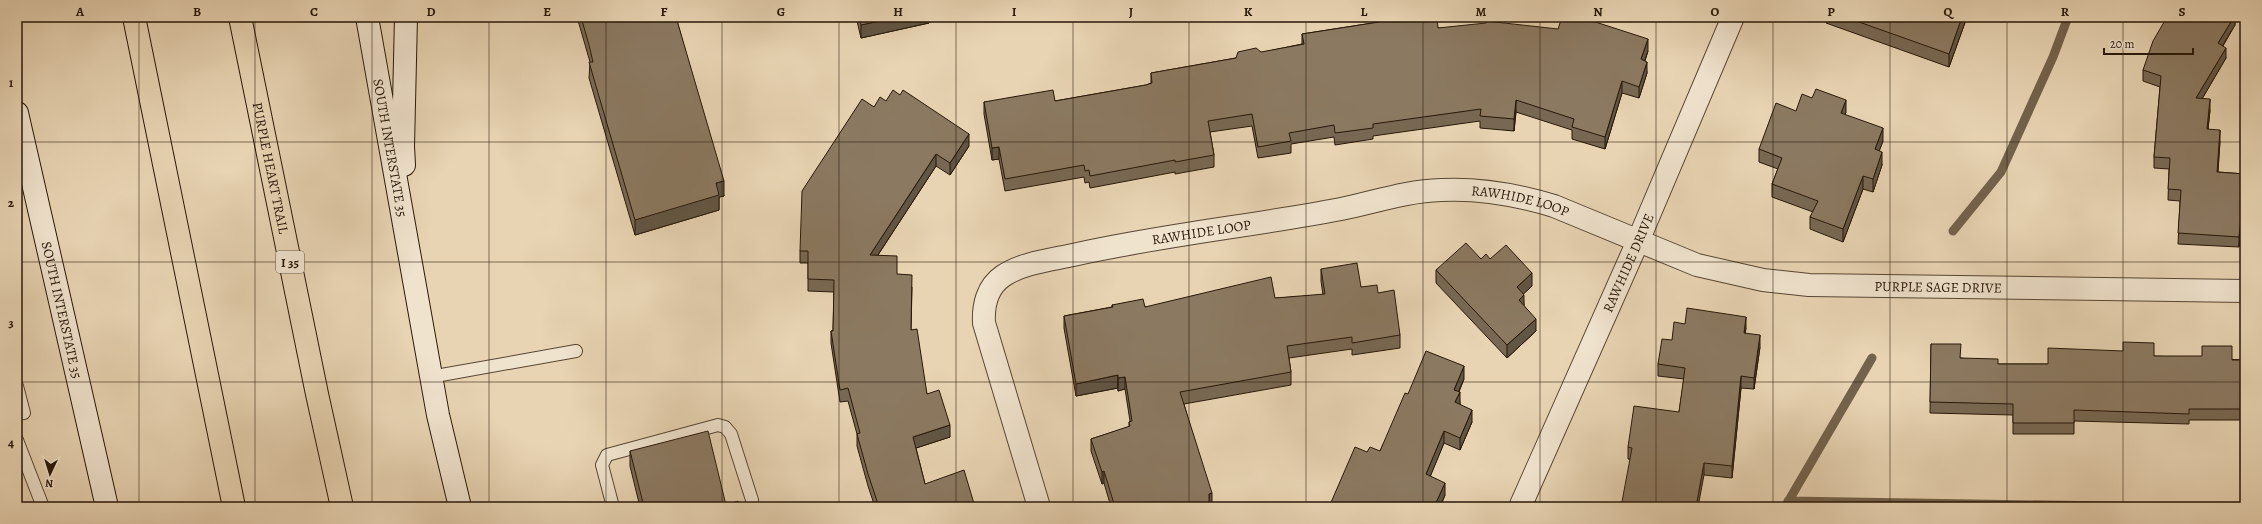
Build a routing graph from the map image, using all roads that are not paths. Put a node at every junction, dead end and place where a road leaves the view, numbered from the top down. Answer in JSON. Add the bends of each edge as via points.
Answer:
{"nodes":[{"id":1,"x":134,"y":17,"type":"edge"},
{"id":2,"x":240,"y":17,"type":"edge"},
{"id":3,"x":367,"y":17,"type":"edge"},
{"id":4,"x":406,"y":17,"type":"edge"},
{"id":5,"x":1733,"y":17,"type":"edge"},
{"id":6,"x":17,"y":113,"type":"edge"},
{"id":7,"x":1638,"y":241,"type":"junction"},
{"id":8,"x":412,"y":278,"type":"junction"},
{"id":9,"x":2245,"y":291,"type":"edge"},
{"id":10,"x":576,"y":351,"type":"dead end"},
{"id":11,"x":430,"y":377,"type":"junction"},
{"id":12,"x":17,"y":386,"type":"edge"},
{"id":13,"x":17,"y":414,"type":"edge"},
{"id":14,"x":17,"y":440,"type":"edge"},
{"id":15,"x":752,"y":500,"type":"dead end"},
{"id":16,"x":43,"y":507,"type":"edge"},
{"id":17,"x":107,"y":507,"type":"edge"},
{"id":18,"x":234,"y":507,"type":"edge"},
{"id":19,"x":342,"y":507,"type":"edge"},
{"id":20,"x":460,"y":507,"type":"edge"},
{"id":21,"x":613,"y":507,"type":"edge"},
{"id":22,"x":1039,"y":507,"type":"edge"},
{"id":23,"x":1520,"y":507,"type":"edge"}],
"edges":[{"from":1,"to":18,"type":"highway"},
{"from":2,"to":19,"type":"highway","name":"PURPLE HEART TRAIL","number":"I 35"},
{"from":3,"to":8,"type":"street","name":"SOUTH INTERSTATE 35"},
{"from":4,"to":8,"type":"street","name":"SOUTH INTERSTATE 35","via":[[403,146]]},
{"from":5,"to":7,"type":"street","name":"RAWHIDE DRIVE"},
{"from":6,"to":17,"type":"street","name":"SOUTH INTERSTATE 35"},
{"from":7,"to":9,"type":"street","name":"PURPLE SAGE DRIVE","via":[[1697,265],[1763,280],[1809,285]]},
{"from":7,"to":22,"type":"street","name":"RAWHIDE LOOP","via":[[1532,199],[1488,191],[1442,190],[1419,191],[1342,209],[1098,250],[1023,266],[1002,277],[987,296],[983,309],[984,323]]},
{"from":7,"to":23,"type":"street","name":"RAWHIDE DRIVE"},
{"from":8,"to":11,"type":"street","name":"SOUTH INTERSTATE 35"},
{"from":10,"to":11,"type":"lane"},
{"from":11,"to":20,"type":"street","name":"SOUTH INTERSTATE 35"},
{"from":12,"to":13,"type":"lane","via":[[24,413]]},
{"from":14,"to":16,"type":"lane"},
{"from":15,"to":21,"type":"lane","via":[[731,434],[725,427],[718,425],[607,455],[602,465]]}]}
